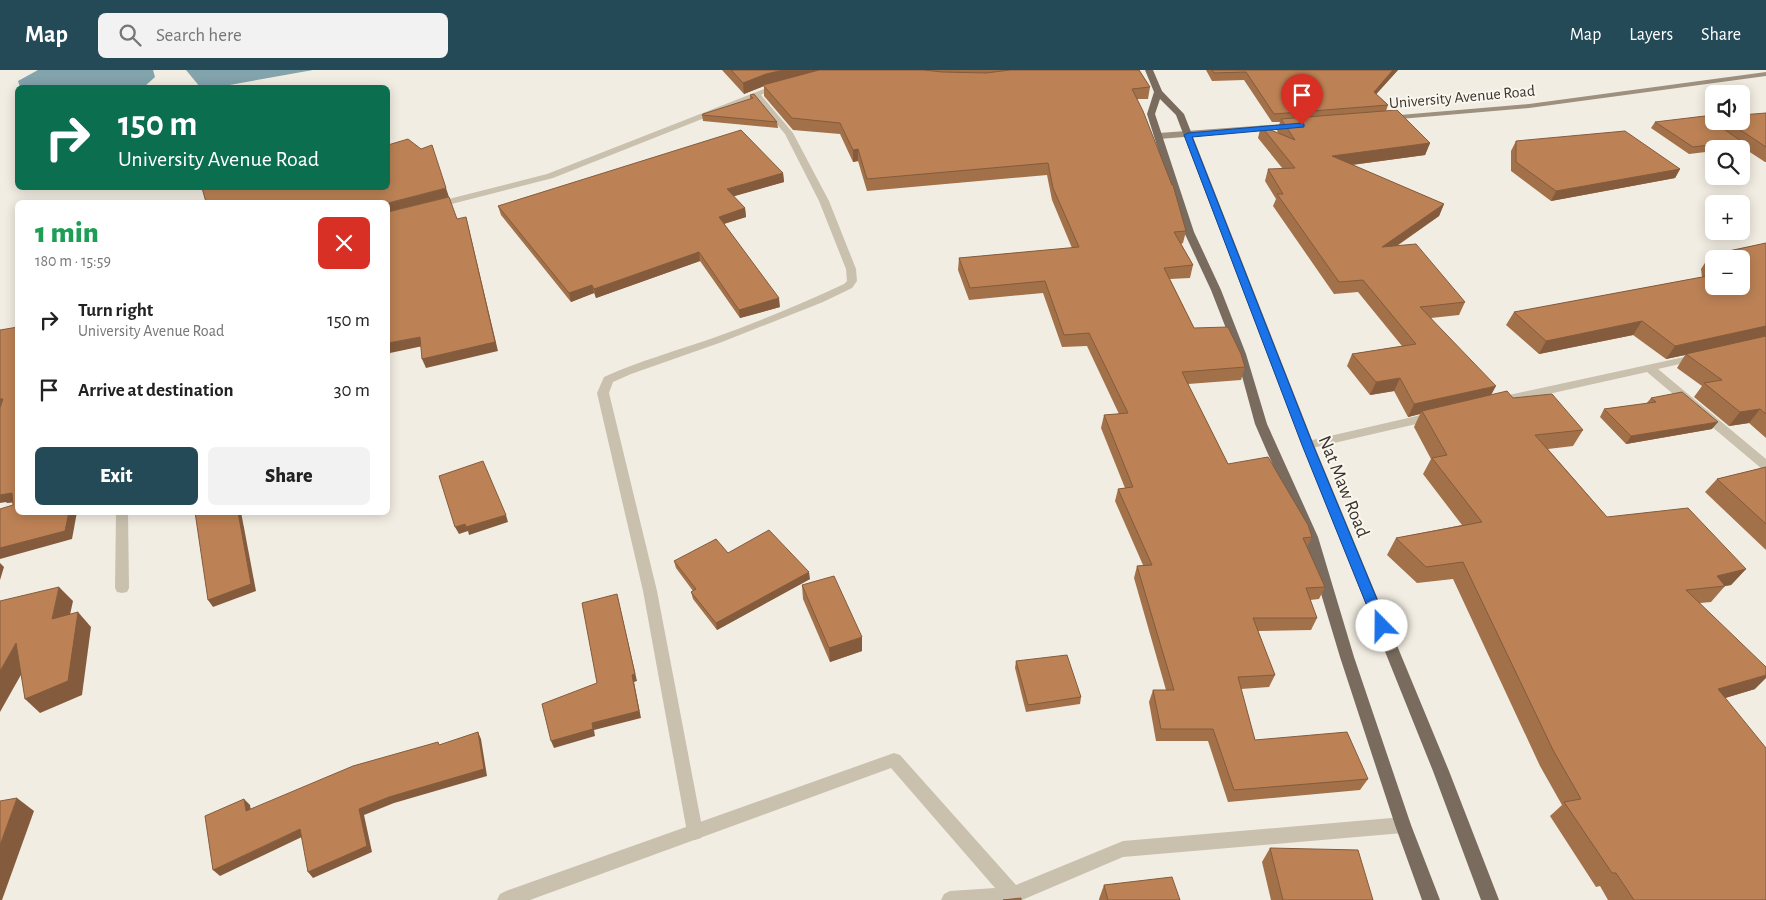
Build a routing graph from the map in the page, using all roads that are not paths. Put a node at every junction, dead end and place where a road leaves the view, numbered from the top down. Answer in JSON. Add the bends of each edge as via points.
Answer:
{"nodes":[{"id":1,"x":1149,"y":70,"type":"edge"},
{"id":2,"x":1766,"y":74,"type":"edge"},
{"id":3,"x":770,"y":89,"type":"edge"},
{"id":4,"x":1158,"y":92,"type":"junction"},
{"id":5,"x":756,"y":94,"type":"junction"},
{"id":6,"x":1383,"y":118,"type":"edge"},
{"id":7,"x":1305,"y":125,"type":"edge"},
{"id":8,"x":1188,"y":135,"type":"junction"},
{"id":9,"x":1158,"y":136,"type":"junction"},
{"id":10,"x":426,"y":208,"type":"edge"},
{"id":11,"x":1711,"y":354,"type":"edge"},
{"id":12,"x":1648,"y":367,"type":"junction"},
{"id":13,"x":1490,"y":403,"type":"edge"},
{"id":14,"x":1442,"y":414,"type":"edge"},
{"id":15,"x":1308,"y":445,"type":"junction"},
{"id":16,"x":1766,"y":466,"type":"edge"},
{"id":17,"x":122,"y":515,"type":"edge"},
{"id":18,"x":122,"y":588,"type":"dead end"},
{"id":19,"x":1403,"y":826,"type":"junction"},
{"id":20,"x":695,"y":832,"type":"junction"},
{"id":21,"x":1013,"y":895,"type":"junction"},
{"id":22,"x":506,"y":900,"type":"edge"},
{"id":23,"x":950,"y":900,"type":"edge"},
{"id":24,"x":1431,"y":900,"type":"edge"},
{"id":25,"x":1490,"y":900,"type":"edge"}],
"edges":[{"from":1,"to":4,"type":"main road","name":"Nat Maw Road"},
{"from":2,"to":6,"type":"main road","name":"University Avenue Road","via":[[1529,106]]},
{"from":3,"to":5,"type":"street"},
{"from":4,"to":8,"type":"main road","name":"Nat Maw Road","via":[[1180,114]]},
{"from":4,"to":9,"type":"main road","via":[[1151,114]]},
{"from":5,"to":10,"type":"street","via":[[550,176]]},
{"from":5,"to":20,"type":"street","via":[[789,134],[819,193],[851,270],[852,281],[819,300],[627,371],[608,380],[602,393],[650,591]]},
{"from":7,"to":8,"type":"main road"},
{"from":8,"to":9,"type":"main road"},
{"from":8,"to":15,"type":"main road","name":"Nat Maw Road"},
{"from":9,"to":19,"type":"main road","via":[[1189,232],[1241,354],[1261,424],[1311,537]]},
{"from":11,"to":12,"type":"street"},
{"from":12,"to":13,"type":"street"},
{"from":12,"to":16,"type":"street"},
{"from":14,"to":15,"type":"street"},
{"from":15,"to":25,"type":"main road","name":"Nat Maw Road"},
{"from":17,"to":18,"type":"street"},
{"from":19,"to":21,"type":"street","via":[[1123,849]]},
{"from":19,"to":24,"type":"main road"},
{"from":20,"to":21,"type":"street","via":[[894,760]]},
{"from":20,"to":22,"type":"street"},
{"from":21,"to":23,"type":"street"}]}
